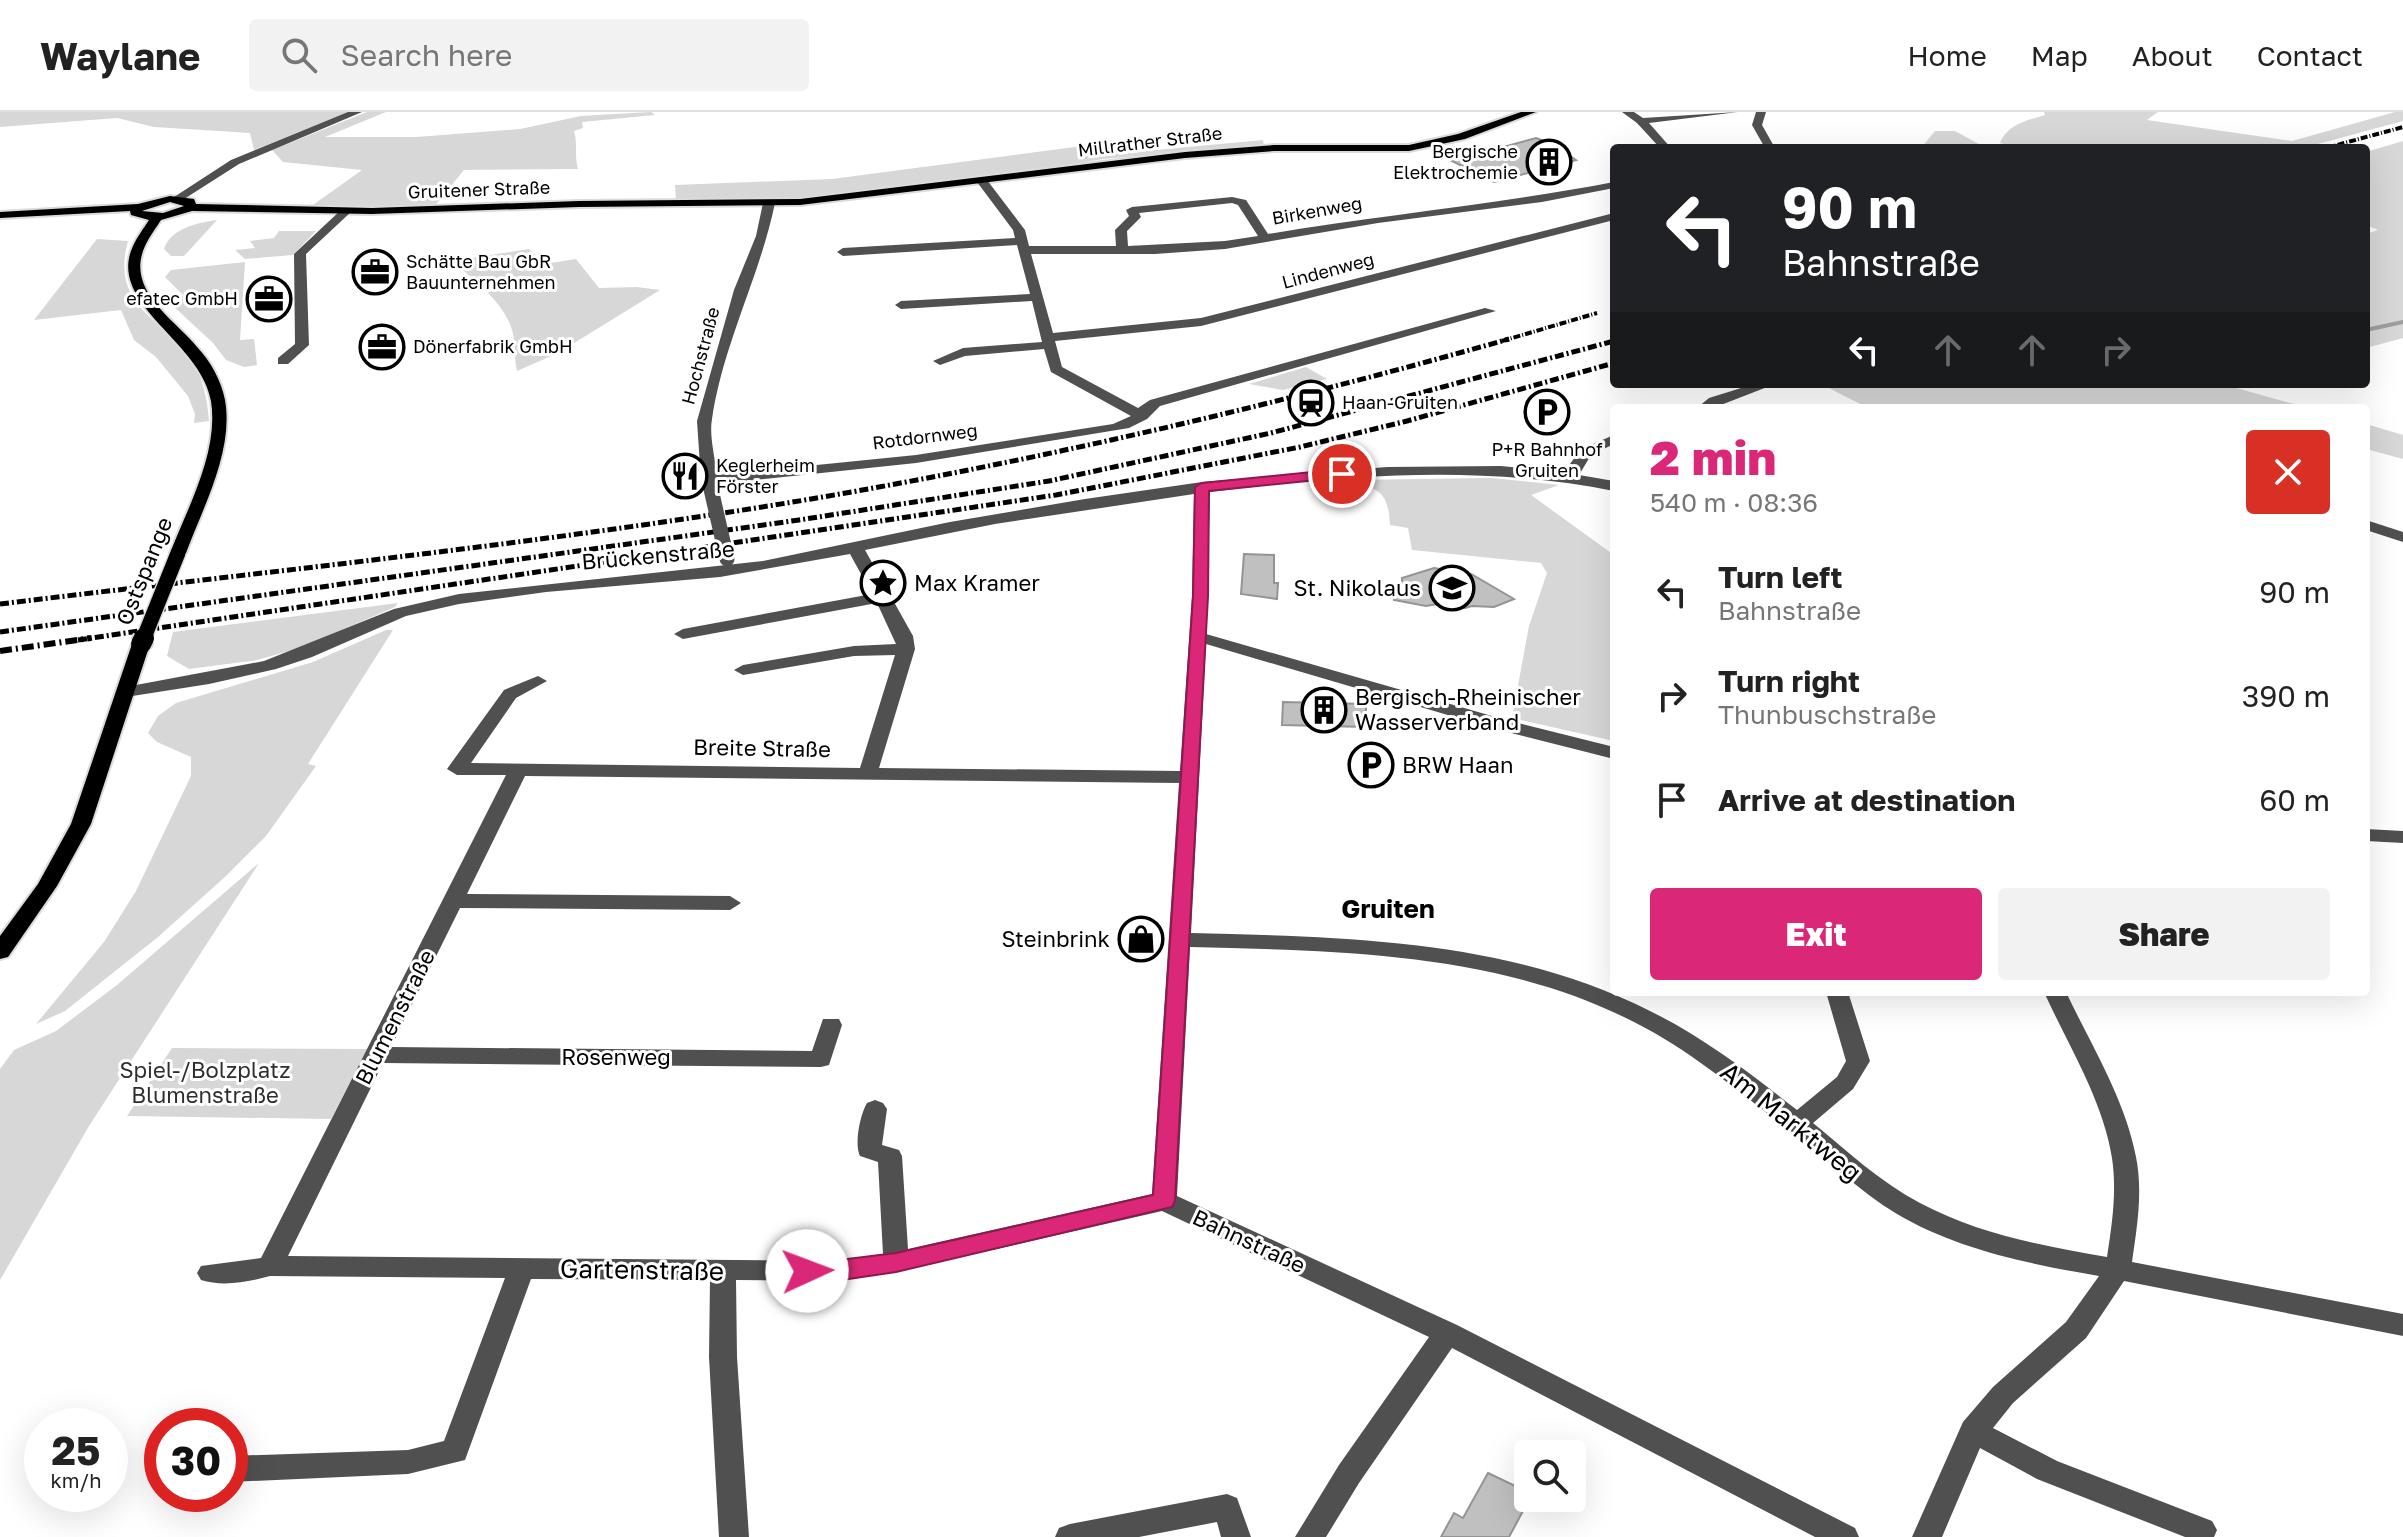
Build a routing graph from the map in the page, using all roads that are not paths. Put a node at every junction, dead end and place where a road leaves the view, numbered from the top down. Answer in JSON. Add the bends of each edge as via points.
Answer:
{"nodes":[{"id":1,"x":357,"y":112,"type":"edge"},
{"id":2,"x":1531,"y":112,"type":"edge"},
{"id":3,"x":1627,"y":112,"type":"edge"},
{"id":4,"x":1733,"y":112,"type":"edge"},
{"id":5,"x":1761,"y":112,"type":"edge"},
{"id":6,"x":1641,"y":121,"type":"junction"},
{"id":7,"x":1662,"y":144,"type":"edge"},
{"id":8,"x":1768,"y":144,"type":"edge"},
{"id":9,"x":983,"y":182,"type":"junction"},
{"id":10,"x":1610,"y":186,"type":"edge"},
{"id":11,"x":177,"y":199,"type":"junction"},
{"id":12,"x":769,"y":203,"type":"junction"},
{"id":13,"x":138,"y":207,"type":"junction"},
{"id":14,"x":190,"y":207,"type":"junction"},
{"id":15,"x":346,"y":211,"type":"junction"},
{"id":16,"x":0,"y":215,"type":"edge"},
{"id":17,"x":157,"y":217,"type":"junction"},
{"id":18,"x":1610,"y":217,"type":"edge"},
{"id":19,"x":1265,"y":238,"type":"junction"},
{"id":20,"x":1024,"y":246,"type":"junction"},
{"id":21,"x":1122,"y":250,"type":"junction"},
{"id":22,"x":843,"y":252,"type":"dead end"},
{"id":23,"x":1038,"y":297,"type":"junction"},
{"id":24,"x":901,"y":305,"type":"dead end"},
{"id":25,"x":1490,"y":311,"type":"dead end"},
{"id":26,"x":1048,"y":342,"type":"junction"},
{"id":27,"x":283,"y":361,"type":"dead end"},
{"id":28,"x":940,"y":361,"type":"dead end"},
{"id":29,"x":1755,"y":388,"type":"edge"},
{"id":30,"x":1710,"y":404,"type":"edge"},
{"id":31,"x":1142,"y":416,"type":"junction"},
{"id":32,"x":1610,"y":441,"type":"edge"},
{"id":33,"x":1570,"y":478,"type":"junction"},
{"id":34,"x":1610,"y":485,"type":"edge"},
{"id":35,"x":710,"y":486,"type":"junction"},
{"id":36,"x":1202,"y":487,"type":"junction"},
{"id":37,"x":2370,"y":526,"type":"edge"},
{"id":38,"x":2403,"y":537,"type":"edge"},
{"id":39,"x":854,"y":546,"type":"junction"},
{"id":40,"x":728,"y":565,"type":"junction"},
{"id":41,"x":884,"y":597,"type":"junction"},
{"id":42,"x":683,"y":634,"type":"dead end"},
{"id":43,"x":1196,"y":636,"type":"junction"},
{"id":44,"x":906,"y":649,"type":"junction"},
{"id":45,"x":743,"y":670,"type":"dead end"},
{"id":46,"x":538,"y":681,"type":"dead end"},
{"id":47,"x":126,"y":692,"type":"junction"},
{"id":48,"x":1610,"y":752,"type":"edge"},
{"id":49,"x":519,"y":769,"type":"junction"},
{"id":50,"x":868,"y":774,"type":"junction"},
{"id":51,"x":1189,"y":777,"type":"junction"},
{"id":52,"x":2370,"y":835,"type":"edge"},
{"id":53,"x":2403,"y":837,"type":"edge"},
{"id":54,"x":453,"y":901,"type":"junction"},
{"id":55,"x":730,"y":903,"type":"dead end"},
{"id":56,"x":1180,"y":940,"type":"junction"},
{"id":57,"x":0,"y":952,"type":"edge"},
{"id":58,"x":1838,"y":996,"type":"edge"},
{"id":59,"x":2057,"y":996,"type":"edge"},
{"id":60,"x":831,"y":1025,"type":"dead end"},
{"id":61,"x":375,"y":1055,"type":"junction"},
{"id":62,"x":875,"y":1109,"type":"dead end"},
{"id":63,"x":1796,"y":1123,"type":"junction"},
{"id":64,"x":1164,"y":1201,"type":"junction"},
{"id":65,"x":896,"y":1262,"type":"junction"},
{"id":66,"x":270,"y":1266,"type":"junction"},
{"id":67,"x":522,"y":1268,"type":"junction"},
{"id":68,"x":2118,"y":1269,"type":"junction"},
{"id":69,"x":723,"y":1271,"type":"junction"},
{"id":70,"x":210,"y":1273,"type":"dead end"},
{"id":71,"x":2403,"y":1325,"type":"edge"},
{"id":72,"x":1447,"y":1333,"type":"junction"},
{"id":73,"x":1973,"y":1431,"type":"junction"},
{"id":74,"x":248,"y":1468,"type":"edge"},
{"id":75,"x":2202,"y":1530,"type":"dead end"},
{"id":76,"x":734,"y":1537,"type":"edge"},
{"id":77,"x":1070,"y":1537,"type":"edge"},
{"id":78,"x":1236,"y":1537,"type":"edge"},
{"id":79,"x":1310,"y":1537,"type":"edge"},
{"id":80,"x":1844,"y":1537,"type":"edge"},
{"id":81,"x":1927,"y":1537,"type":"edge"}],
"edges":[{"from":1,"to":11,"type":"street","via":[[235,162]]},
{"from":2,"to":9,"type":"main road","name":"Millrather Straße","via":[[1425,146],[1221,152]]},
{"from":3,"to":6,"type":"street"},
{"from":4,"to":6,"type":"street"},
{"from":5,"to":8,"type":"street","via":[[1757,125]]},
{"from":6,"to":7,"type":"street"},
{"from":9,"to":12,"type":"main road","name":"Millrather Straße"},
{"from":9,"to":20,"type":"street","via":[[1019,230]]},
{"from":10,"to":19,"type":"street","name":"Birkenweg"},
{"from":11,"to":13,"type":"main road"},
{"from":11,"to":14,"type":"main road","via":[[190,201]]},
{"from":12,"to":15,"type":"main road","name":"Gruitener Straße"},
{"from":12,"to":35,"type":"street","name":"Hochstraße","via":[[704,421]]},
{"from":13,"to":16,"type":"main road"},
{"from":13,"to":17,"type":"main road","via":[[137,214]]},
{"from":14,"to":15,"type":"main road","name":"Gruitener Straße"},
{"from":14,"to":17,"type":"main road"},
{"from":15,"to":27,"type":"street","via":[[300,254],[302,345]]},
{"from":17,"to":47,"type":"main road","name":"Ostspange","bridge":true,"via":[[133,258],[137,289],[208,368],[220,417],[212,455]]},
{"from":18,"to":26,"type":"street","name":"Lindenweg","via":[[1201,322]]},
{"from":19,"to":21,"type":"street","name":"Birkenweg"},
{"from":19,"to":21,"type":"street","via":[[1242,202],[1232,200],[1132,210],[1135,217],[1121,230]]},
{"from":20,"to":21,"type":"street","name":"Birkenweg"},
{"from":20,"to":22,"type":"street","name":"Birkenweg"},
{"from":20,"to":23,"type":"street"},
{"from":23,"to":24,"type":"street"},
{"from":23,"to":26,"type":"street"},
{"from":25,"to":31,"type":"street","name":"Rotdornweg","via":[[1155,403]]},
{"from":26,"to":28,"type":"street","name":"Lindenweg","via":[[963,352]]},
{"from":26,"to":31,"type":"street","via":[[1052,361],[1065,375]]},
{"from":29,"to":30,"type":"street"},
{"from":31,"to":35,"type":"street","name":"Rotdornweg","via":[[1115,428],[976,451]]},
{"from":32,"to":33,"type":"street","via":[[1574,462]]},
{"from":33,"to":34,"type":"street","name":"Brückenstraße"},
{"from":33,"to":36,"type":"street","name":"Brückenstraße","via":[[1464,468],[1390,469]]},
{"from":35,"to":40,"type":"street","name":"Hochstraße","bridge":true},
{"from":36,"to":39,"type":"street","name":"Brückenstraße"},
{"from":36,"to":43,"type":"street"},
{"from":37,"to":38,"type":"street"},
{"from":39,"to":40,"type":"street","name":"Brückenstraße"},
{"from":39,"to":41,"type":"street"},
{"from":40,"to":47,"type":"street","name":"Brückenstraße","via":[[657,580],[579,583],[422,606],[279,662]]},
{"from":41,"to":42,"type":"street"},
{"from":41,"to":44,"type":"street"},
{"from":43,"to":48,"type":"street"},
{"from":43,"to":51,"type":"street"},
{"from":44,"to":45,"type":"street","via":[[854,651]]},
{"from":44,"to":50,"type":"street"},
{"from":46,"to":49,"type":"street","name":"Breite Straße","via":[[510,694],[457,769]]},
{"from":47,"to":57,"type":"main road","name":"Ostspange","via":[[81,824],[47,886]]},
{"from":49,"to":50,"type":"street","name":"Breite Straße"},
{"from":49,"to":54,"type":"street","name":"Blumenstraße"},
{"from":50,"to":51,"type":"street","name":"Breite Straße"},
{"from":51,"to":56,"type":"street"},
{"from":52,"to":53,"type":"street"},
{"from":54,"to":55,"type":"street"},
{"from":54,"to":61,"type":"street","name":"Blumenstraße"},
{"from":56,"to":63,"type":"street","name":"Am Marktweg","via":[[1348,943],[1428,952],[1524,972],[1641,1016],[1697,1048]]},
{"from":56,"to":64,"type":"street"},
{"from":58,"to":63,"type":"street","via":[[1858,1061],[1845,1083]]},
{"from":59,"to":68,"type":"street","via":[[2111,1111],[2124,1158],[2127,1209]]},
{"from":60,"to":61,"type":"street","name":"Rosenweg","via":[[821,1059]]},
{"from":61,"to":66,"type":"street","name":"Blumenstraße"},
{"from":62,"to":65,"type":"street","via":[[869,1150],[890,1156]]},
{"from":63,"to":68,"type":"street","name":"Am Marktweg","via":[[1858,1176],[1926,1219],[1996,1246]]},
{"from":64,"to":65,"type":"street","name":"Gartenstraße"},
{"from":64,"to":72,"type":"street","name":"Bahnstraße"},
{"from":65,"to":69,"type":"street","name":"Gartenstraße","via":[[835,1271]]},
{"from":66,"to":67,"type":"street","name":"Gartenstraße"},
{"from":66,"to":70,"type":"street","name":"Gartenstraße"},
{"from":67,"to":69,"type":"street","name":"Gartenstraße"},
{"from":67,"to":74,"type":"street","via":[[455,1451],[408,1462]]},
{"from":68,"to":71,"type":"street","name":"Am Marktweg"},
{"from":68,"to":73,"type":"street","via":[[2076,1330],[2003,1395]]},
{"from":69,"to":76,"type":"street"},
{"from":72,"to":79,"type":"street"},
{"from":72,"to":80,"type":"street","name":"Bahnstraße"},
{"from":73,"to":75,"type":"street","via":[[2047,1470]]},
{"from":73,"to":81,"type":"street"},
{"from":77,"to":78,"type":"street","via":[[1227,1507]]}]}
